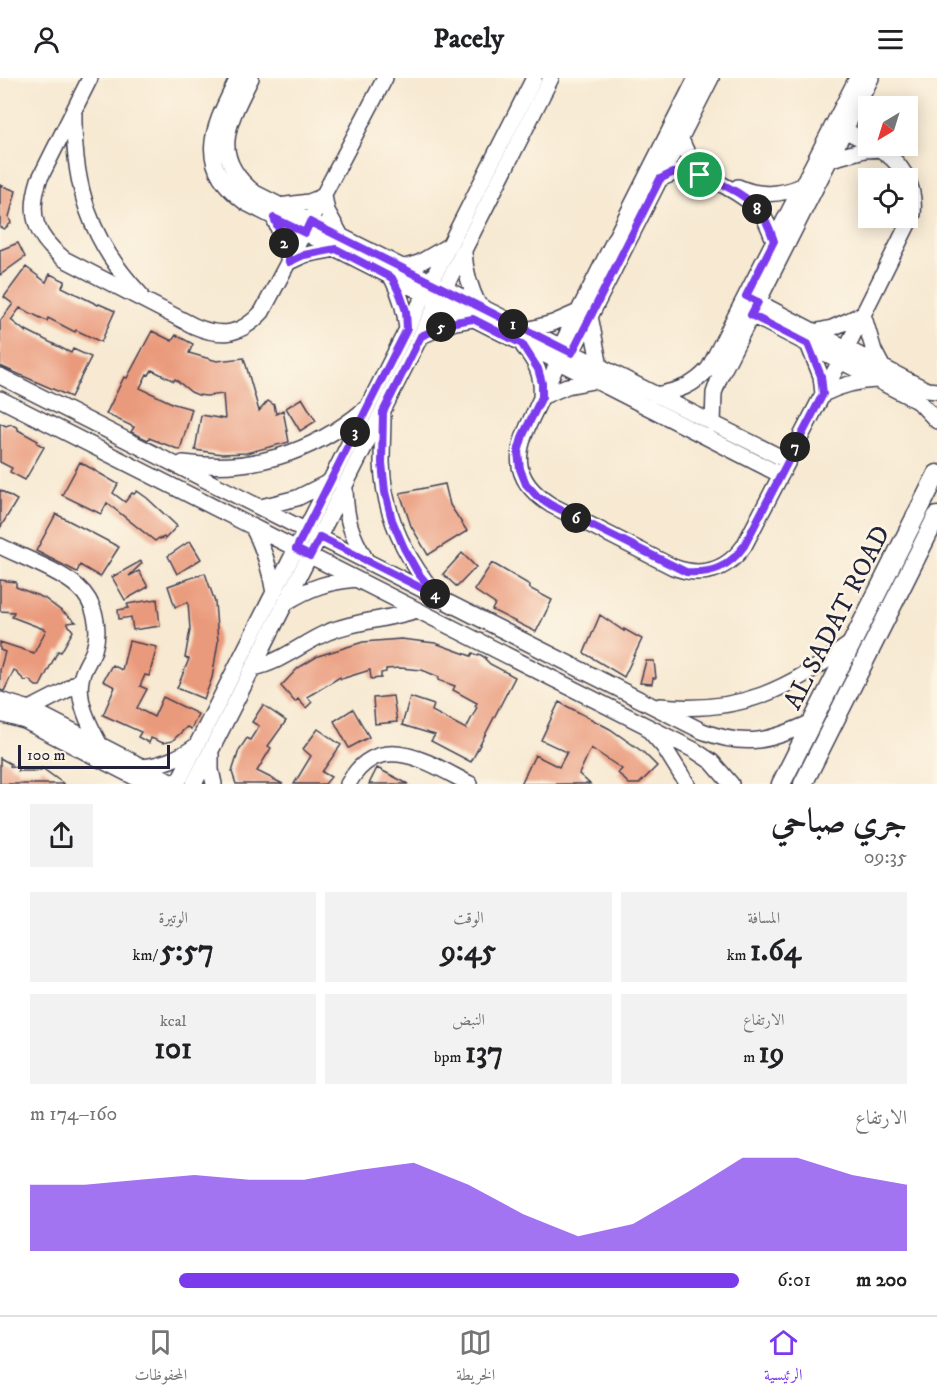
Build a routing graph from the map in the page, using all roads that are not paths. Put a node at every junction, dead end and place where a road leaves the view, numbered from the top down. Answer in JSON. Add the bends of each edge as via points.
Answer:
{"nodes":[{"id":1,"x":90,"y":78,"type":"edge"},
{"id":2,"x":238,"y":78,"type":"edge"},
{"id":3,"x":251,"y":78,"type":"edge"},
{"id":4,"x":385,"y":78,"type":"edge"},
{"id":5,"x":534,"y":78,"type":"edge"},
{"id":6,"x":551,"y":78,"type":"edge"},
{"id":7,"x":696,"y":78,"type":"edge"},
{"id":8,"x":711,"y":78,"type":"edge"},
{"id":9,"x":857,"y":78,"type":"edge"},
{"id":10,"x":872,"y":78,"type":"edge"},
{"id":11,"x":862,"y":96,"type":"edge"},
{"id":12,"x":858,"y":101,"type":"edge"},
{"id":13,"x":74,"y":110,"type":"junction"},
{"id":14,"x":839,"y":127,"type":"junction"},
{"id":15,"x":858,"y":137,"type":"edge"},
{"id":16,"x":681,"y":138,"type":"junction"},
{"id":17,"x":858,"y":152,"type":"edge"},
{"id":18,"x":888,"y":156,"type":"edge"},
{"id":19,"x":831,"y":159,"type":"junction"},
{"id":20,"x":660,"y":179,"type":"junction"},
{"id":21,"x":725,"y":184,"type":"junction"},
{"id":22,"x":802,"y":186,"type":"junction"},
{"id":23,"x":324,"y":196,"type":"junction"},
{"id":24,"x":277,"y":212,"type":"junction"},
{"id":25,"x":308,"y":227,"type":"junction"},
{"id":26,"x":774,"y":241,"type":"junction"},
{"id":27,"x":338,"y":243,"type":"junction"},
{"id":28,"x":457,"y":248,"type":"junction"},
{"id":29,"x":289,"y":262,"type":"junction"},
{"id":30,"x":397,"y":273,"type":"junction"},
{"id":31,"x":435,"y":292,"type":"junction"},
{"id":32,"x":148,"y":303,"type":"junction"},
{"id":33,"x":749,"y":305,"type":"junction"},
{"id":34,"x":476,"y":312,"type":"junction"},
{"id":35,"x":584,"y":314,"type":"junction"},
{"id":36,"x":864,"y":314,"type":"junction"},
{"id":37,"x":414,"y":333,"type":"junction"},
{"id":38,"x":525,"y":337,"type":"junction"},
{"id":39,"x":811,"y":338,"type":"junction"},
{"id":40,"x":843,"y":355,"type":"junction"},
{"id":41,"x":562,"y":357,"type":"junction"},
{"id":42,"x":597,"y":374,"type":"junction"},
{"id":43,"x":880,"y":374,"type":"junction"},
{"id":44,"x":0,"y":376,"type":"edge"},
{"id":45,"x":937,"y":391,"type":"edge"},
{"id":46,"x":823,"y":394,"type":"junction"},
{"id":47,"x":655,"y":395,"type":"junction"},
{"id":48,"x":542,"y":397,"type":"junction"},
{"id":49,"x":0,"y":399,"type":"edge"},
{"id":50,"x":376,"y":409,"type":"junction"},
{"id":51,"x":937,"y":421,"type":"edge"},
{"id":52,"x":713,"y":424,"type":"junction"},
{"id":53,"x":171,"y":462,"type":"junction"},
{"id":54,"x":784,"y":468,"type":"junction"},
{"id":55,"x":937,"y":474,"type":"edge"},
{"id":56,"x":338,"y":484,"type":"junction"},
{"id":57,"x":261,"y":507,"type":"junction"},
{"id":58,"x":937,"y":516,"type":"edge"},
{"id":59,"x":252,"y":526,"type":"junction"},
{"id":60,"x":313,"y":533,"type":"junction"},
{"id":61,"x":0,"y":546,"type":"edge"},
{"id":62,"x":898,"y":548,"type":"junction"},
{"id":63,"x":303,"y":552,"type":"junction"},
{"id":64,"x":917,"y":556,"type":"junction"},
{"id":65,"x":366,"y":560,"type":"junction"},
{"id":66,"x":357,"y":579,"type":"junction"},
{"id":67,"x":437,"y":596,"type":"junction"},
{"id":68,"x":280,"y":598,"type":"junction"},
{"id":69,"x":417,"y":610,"type":"junction"},
{"id":70,"x":851,"y":643,"type":"junction"},
{"id":71,"x":253,"y":668,"type":"junction"},
{"id":72,"x":81,"y":680,"type":"junction"},
{"id":73,"x":0,"y":700,"type":"edge"},
{"id":74,"x":652,"y":705,"type":"junction"},
{"id":75,"x":30,"y":709,"type":"junction"},
{"id":76,"x":0,"y":714,"type":"edge"},
{"id":77,"x":812,"y":722,"type":"junction"},
{"id":78,"x":644,"y":724,"type":"junction"},
{"id":79,"x":100,"y":745,"type":"junction"},
{"id":80,"x":205,"y":747,"type":"junction"},
{"id":81,"x":142,"y":778,"type":"edge"},
{"id":82,"x":177,"y":784,"type":"edge"},
{"id":83,"x":194,"y":784,"type":"edge"},
{"id":84,"x":214,"y":784,"type":"edge"},
{"id":85,"x":348,"y":784,"type":"edge"},
{"id":86,"x":470,"y":784,"type":"edge"},
{"id":87,"x":687,"y":784,"type":"edge"},
{"id":88,"x":731,"y":784,"type":"edge"},
{"id":89,"x":781,"y":784,"type":"edge"},
{"id":90,"x":803,"y":784,"type":"edge"}],
"edges":[{"from":1,"to":13,"type":"street"},
{"from":2,"to":24,"type":"street","via":[[214,131],[214,164],[232,193],[246,203]]},
{"from":3,"to":24,"type":"street","via":[[228,127],[228,157],[243,184]]},
{"from":4,"to":23,"type":"street"},
{"from":5,"to":28,"type":"street"},
{"from":6,"to":28,"type":"street"},
{"from":7,"to":35,"type":"street"},
{"from":8,"to":16,"type":"street"},
{"from":9,"to":14,"type":"street"},
{"from":10,"to":11,"type":"street"},
{"from":12,"to":14,"type":"street"},
{"from":13,"to":32,"type":"street","via":[[73,146],[78,181],[89,215],[124,277]]},
{"from":13,"to":32,"type":"street","via":[[34,197],[39,233],[49,248],[64,259]]},
{"from":14,"to":15,"type":"street"},
{"from":14,"to":19,"type":"street"},
{"from":14,"to":22,"type":"street"},
{"from":16,"to":20,"type":"street"},
{"from":16,"to":21,"type":"street","via":[[693,161]]},
{"from":17,"to":19,"type":"street"},
{"from":18,"to":36,"type":"street","via":[[909,179],[913,214]]},
{"from":19,"to":33,"type":"street"},
{"from":20,"to":21,"type":"street","via":[[686,172]]},
{"from":20,"to":35,"type":"street"},
{"from":21,"to":22,"type":"street","via":[[764,194]]},
{"from":21,"to":26,"type":"street","via":[[759,211]]},
{"from":22,"to":26,"type":"street"},
{"from":23,"to":24,"type":"street"},
{"from":23,"to":25,"type":"street"},
{"from":23,"to":27,"type":"street"},
{"from":24,"to":25,"type":"street"},
{"from":24,"to":29,"type":"street"},
{"from":25,"to":27,"type":"street"},
{"from":25,"to":29,"type":"street"},
{"from":26,"to":33,"type":"street"},
{"from":27,"to":29,"type":"street"},
{"from":27,"to":30,"type":"street"},
{"from":28,"to":30,"type":"street"},
{"from":28,"to":31,"type":"street"},
{"from":28,"to":34,"type":"street"},
{"from":29,"to":32,"type":"street","via":[[262,312],[238,331],[208,332]]},
{"from":30,"to":31,"type":"street"},
{"from":30,"to":37,"type":"street"},
{"from":31,"to":34,"type":"street"},
{"from":31,"to":37,"type":"street"},
{"from":33,"to":39,"type":"street"},
{"from":33,"to":47,"type":"street","via":[[700,379],[688,387]]},
{"from":33,"to":52,"type":"street","via":[[718,379],[712,401]]},
{"from":34,"to":37,"type":"street"},
{"from":34,"to":38,"type":"street"},
{"from":35,"to":38,"type":"street"},
{"from":35,"to":41,"type":"street"},
{"from":35,"to":42,"type":"street"},
{"from":36,"to":39,"type":"street"},
{"from":36,"to":40,"type":"street"},
{"from":36,"to":43,"type":"street"},
{"from":37,"to":50,"type":"street"},
{"from":38,"to":41,"type":"street"},
{"from":38,"to":48,"type":"street","via":[[542,383]]},
{"from":39,"to":40,"type":"street"},
{"from":39,"to":46,"type":"street"},
{"from":40,"to":43,"type":"street"},
{"from":40,"to":46,"type":"street"},
{"from":41,"to":42,"type":"street"},
{"from":41,"to":48,"type":"street"},
{"from":42,"to":47,"type":"street"},
{"from":42,"to":48,"type":"street"},
{"from":42,"to":54,"type":"street"},
{"from":43,"to":45,"type":"street"},
{"from":43,"to":46,"type":"street"},
{"from":43,"to":51,"type":"street","via":[[920,403]]},
{"from":44,"to":53,"type":"street"},
{"from":46,"to":54,"type":"street"},
{"from":47,"to":52,"type":"street"},
{"from":48,"to":54,"type":"street","via":[[518,452],[526,484],[551,505],[686,572],[713,571],[736,556]]},
{"from":49,"to":59,"type":"street"},
{"from":50,"to":53,"type":"street","via":[[319,442],[262,462],[232,466]]},
{"from":50,"to":56,"type":"street"},
{"from":50,"to":67,"type":"street","via":[[392,520],[418,573]]},
{"from":52,"to":54,"type":"street"},
{"from":53,"to":57,"type":"street"},
{"from":55,"to":62,"type":"main road","name":"AL SADAT ROAD"},
{"from":56,"to":57,"type":"street"},
{"from":56,"to":60,"type":"street"},
{"from":56,"to":65,"type":"street","via":[[353,538]]},
{"from":57,"to":60,"type":"street"},
{"from":58,"to":64,"type":"main road","name":"AL SADAT ROAD"},
{"from":59,"to":63,"type":"street"},
{"from":59,"to":68,"type":"street"},
{"from":60,"to":63,"type":"street"},
{"from":60,"to":65,"type":"street"},
{"from":61,"to":72,"type":"street","via":[[63,577],[89,600],[98,632]]},
{"from":62,"to":64,"type":"main road"},
{"from":62,"to":70,"type":"main road","name":"AL SADAT ROAD"},
{"from":63,"to":66,"type":"street"},
{"from":63,"to":68,"type":"street"},
{"from":64,"to":90,"type":"main road","name":"AL SADAT ROAD"},
{"from":65,"to":67,"type":"street"},
{"from":66,"to":68,"type":"street","via":[[324,584]]},
{"from":66,"to":69,"type":"street"},
{"from":67,"to":74,"type":"street"},
{"from":68,"to":71,"type":"street"},
{"from":68,"to":80,"type":"street"},
{"from":69,"to":71,"type":"street","via":[[348,625]]},
{"from":69,"to":78,"type":"street"},
{"from":70,"to":74,"type":"street","via":[[791,684],[758,698],[711,707]]},
{"from":70,"to":77,"type":"main road","name":"AL SADAT ROAD"},
{"from":71,"to":80,"type":"street"},
{"from":72,"to":75,"type":"street"},
{"from":72,"to":79,"type":"street","via":[[82,703]]},
{"from":73,"to":75,"type":"street"},
{"from":74,"to":77,"type":"street","via":[[702,731],[738,741],[775,738]]},
{"from":75,"to":79,"type":"street"},
{"from":76,"to":81,"type":"street","via":[[26,721]]},
{"from":77,"to":89,"type":"main road","name":"AL SADAT ROAD"},
{"from":78,"to":87,"type":"street"},
{"from":78,"to":88,"type":"street","via":[[712,762]]},
{"from":79,"to":81,"type":"street"},
{"from":80,"to":81,"type":"street","via":[[163,764]]},
{"from":80,"to":82,"type":"street"},
{"from":80,"to":83,"type":"street"},
{"from":80,"to":84,"type":"street"},
{"from":81,"to":82,"type":"street"},
{"from":85,"to":86,"type":"street","via":[[361,766],[389,753],[420,758]]}]}
